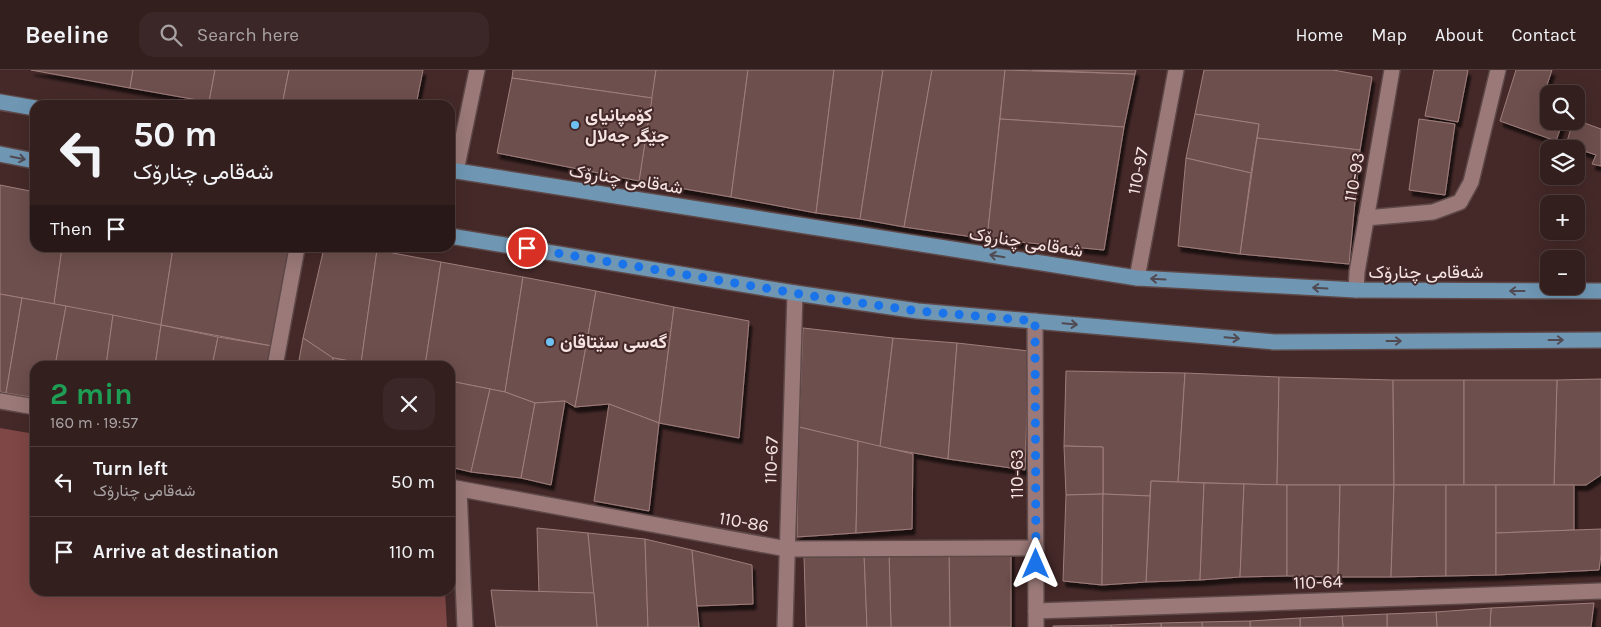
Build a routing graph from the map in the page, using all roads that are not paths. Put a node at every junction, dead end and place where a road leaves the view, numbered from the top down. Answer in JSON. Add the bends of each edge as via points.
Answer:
{"nodes":[{"id":1,"x":477,"y":70,"type":"edge"},
{"id":2,"x":1176,"y":70,"type":"edge"},
{"id":3,"x":1392,"y":70,"type":"edge"},
{"id":4,"x":1498,"y":70,"type":"edge"},
{"id":5,"x":0,"y":102,"type":"edge"},
{"id":6,"x":30,"y":107,"type":"edge"},
{"id":7,"x":0,"y":154,"type":"edge"},
{"id":8,"x":30,"y":160,"type":"edge"},
{"id":9,"x":455,"y":163,"type":"edge"},
{"id":10,"x":455,"y":171,"type":"edge"},
{"id":11,"x":1366,"y":218,"type":"junction"},
{"id":12,"x":455,"y":237,"type":"edge"},
{"id":13,"x":296,"y":252,"type":"edge"},
{"id":14,"x":1137,"y":278,"type":"junction"},
{"id":15,"x":1356,"y":290,"type":"junction"},
{"id":16,"x":1601,"y":291,"type":"edge"},
{"id":17,"x":795,"y":293,"type":"junction"},
{"id":18,"x":1035,"y":321,"type":"junction"},
{"id":19,"x":1601,"y":340,"type":"edge"},
{"id":20,"x":276,"y":361,"type":"edge"},
{"id":21,"x":0,"y":401,"type":"edge"},
{"id":22,"x":30,"y":407,"type":"edge"},
{"id":23,"x":455,"y":488,"type":"edge"},
{"id":24,"x":1036,"y":548,"type":"junction"},
{"id":25,"x":787,"y":549,"type":"junction"},
{"id":26,"x":1601,"y":591,"type":"edge"},
{"id":27,"x":1036,"y":611,"type":"junction"},
{"id":28,"x":465,"y":627,"type":"edge"},
{"id":29,"x":785,"y":627,"type":"edge"},
{"id":30,"x":1036,"y":627,"type":"edge"}],
"edges":[{"from":1,"to":9,"type":"street"},
{"from":2,"to":14,"type":"street","name":"110-97"},
{"from":3,"to":11,"type":"street","name":"110-93"},
{"from":4,"to":11,"type":"street","via":[[1471,182],[1460,202],[1432,212]]},
{"from":5,"to":6,"type":"main road"},
{"from":7,"to":8,"type":"main road","one_way":true},
{"from":14,"to":10,"type":"main road","name":"شەقامی چنارۆک","one_way":true},
{"from":11,"to":15,"type":"street","name":"110-93"},
{"from":12,"to":17,"type":"main road"},
{"from":13,"to":20,"type":"street"},
{"from":15,"to":14,"type":"main road","name":"شەقامی چنارۆک","one_way":true},
{"from":16,"to":15,"type":"main road","name":"شەقامی چنارۆک","one_way":true},
{"from":17,"to":18,"type":"main road","via":[[918,311]]},
{"from":17,"to":25,"type":"street","name":"110-67"},
{"from":18,"to":19,"type":"main road","one_way":true,"via":[[1274,342]]},
{"from":18,"to":24,"type":"street","name":"110-63"},
{"from":21,"to":22,"type":"street"},
{"from":23,"to":25,"type":"street","name":"110-86"},
{"from":23,"to":28,"type":"street"},
{"from":24,"to":25,"type":"street","name":"110-86"},
{"from":24,"to":27,"type":"street","name":"110-63"},
{"from":25,"to":29,"type":"street","name":"110-67"},
{"from":26,"to":27,"type":"street","name":"110-64"},
{"from":27,"to":30,"type":"street","name":"110-63"}]}
